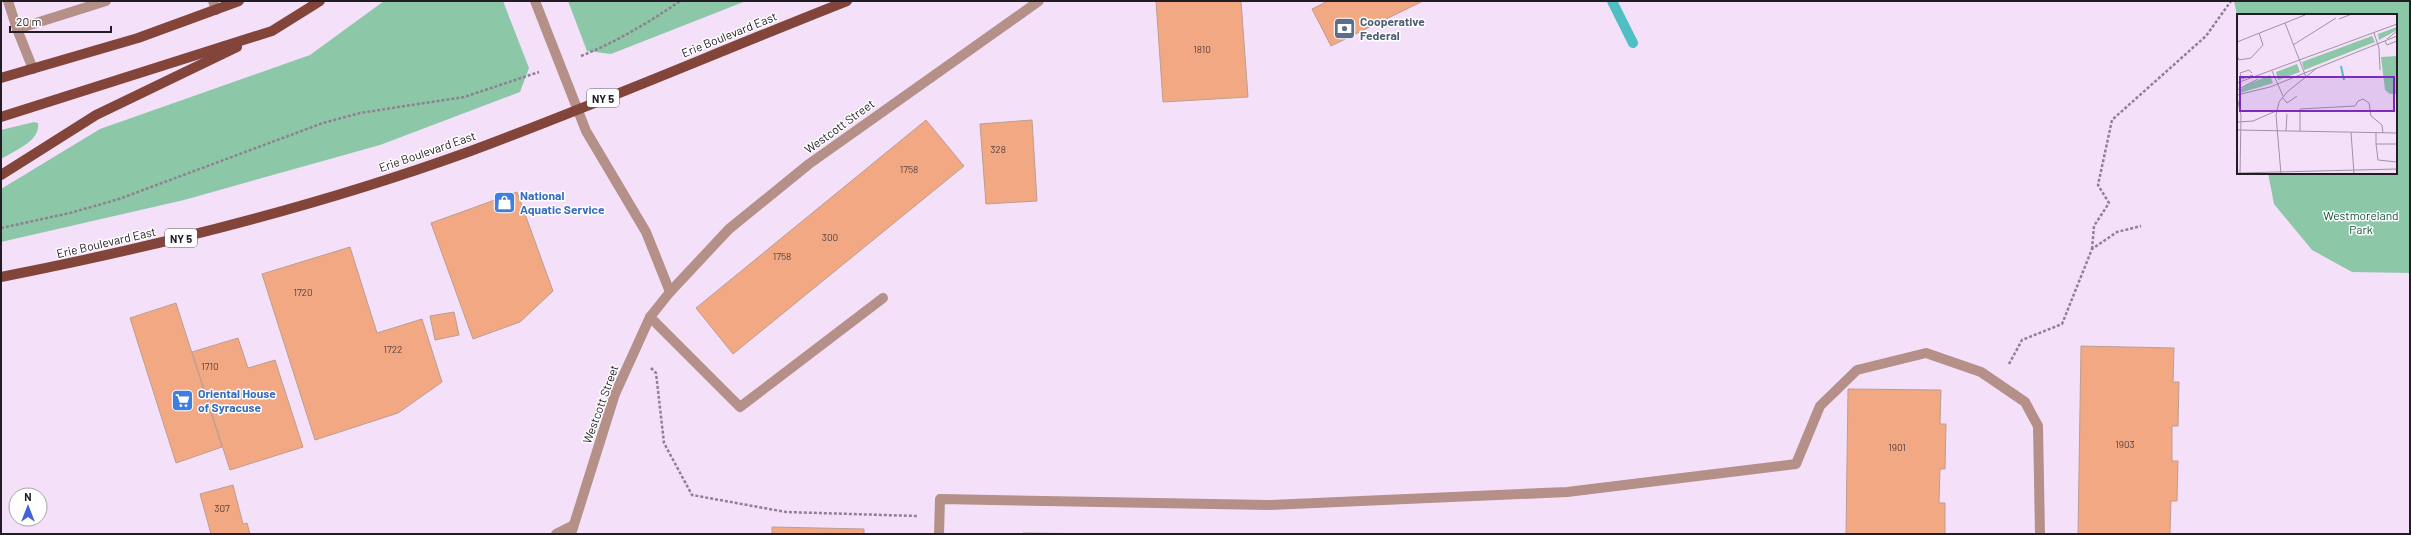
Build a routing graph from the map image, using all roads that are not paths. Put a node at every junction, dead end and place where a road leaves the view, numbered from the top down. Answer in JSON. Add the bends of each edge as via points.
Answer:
{"nodes":[{"id":1,"x":8,"y":1,"type":"edge"},
{"id":2,"x":106,"y":1,"type":"edge"},
{"id":3,"x":239,"y":1,"type":"edge"},
{"id":4,"x":320,"y":1,"type":"edge"},
{"id":5,"x":536,"y":1,"type":"edge"},
{"id":6,"x":846,"y":1,"type":"edge"},
{"id":7,"x":1038,"y":1,"type":"edge"},
{"id":8,"x":1027,"y":4,"type":"edge"},
{"id":9,"x":214,"y":5,"type":"edge"},
{"id":10,"x":17,"y":29,"type":"junction"},
{"id":11,"x":272,"y":31,"type":"junction"},
{"id":12,"x":33,"y":69,"type":"junction"},
{"id":13,"x":1,"y":78,"type":"edge"},
{"id":14,"x":577,"y":109,"type":"junction"},
{"id":15,"x":1,"y":117,"type":"edge"},
{"id":16,"x":1,"y":175,"type":"edge"},
{"id":17,"x":1,"y":277,"type":"edge"},
{"id":18,"x":670,"y":292,"type":"junction"},
{"id":19,"x":883,"y":298,"type":"dead end"},
{"id":20,"x":650,"y":318,"type":"junction"},
{"id":21,"x":572,"y":530,"type":"edge"},
{"id":22,"x":556,"y":534,"type":"edge"},
{"id":23,"x":939,"y":534,"type":"edge"},
{"id":24,"x":2040,"y":534,"type":"edge"}],
"edges":[{"from":1,"to":10,"type":"street"},
{"from":2,"to":10,"type":"street"},
{"from":3,"to":9,"type":"main road"},
{"from":4,"to":11,"type":"main road"},
{"from":5,"to":14,"type":"street"},
{"from":6,"to":14,"type":"main road","name":"Erie Boulevard East","number":"NY 5"},
{"from":7,"to":8,"type":"street","name":"Westcott Street"},
{"from":8,"to":18,"type":"street","name":"Westcott Street","via":[[809,164],[729,229]]},
{"from":9,"to":12,"type":"main road","via":[[138,38]]},
{"from":10,"to":12,"type":"street"},
{"from":11,"to":15,"type":"main road"},
{"from":11,"to":16,"type":"main road","via":[[96,115]]},
{"from":12,"to":13,"type":"main road"},
{"from":14,"to":17,"type":"main road","name":"Erie Boulevard East","number":"NY 5","via":[[468,152],[358,189],[232,226]]},
{"from":14,"to":18,"type":"street","via":[[594,146],[646,232]]},
{"from":18,"to":20,"type":"street","name":"Westcott Street"},
{"from":19,"to":20,"type":"street","via":[[740,406]]},
{"from":20,"to":21,"type":"street","name":"Westcott Street","via":[[615,394]]},
{"from":21,"to":22,"type":"street"},
{"from":23,"to":24,"type":"street","via":[[940,499],[1269,505],[1567,492],[1796,464],[1820,406],[1857,370],[1926,353],[1981,372],[2025,402],[2038,426]]}]}
